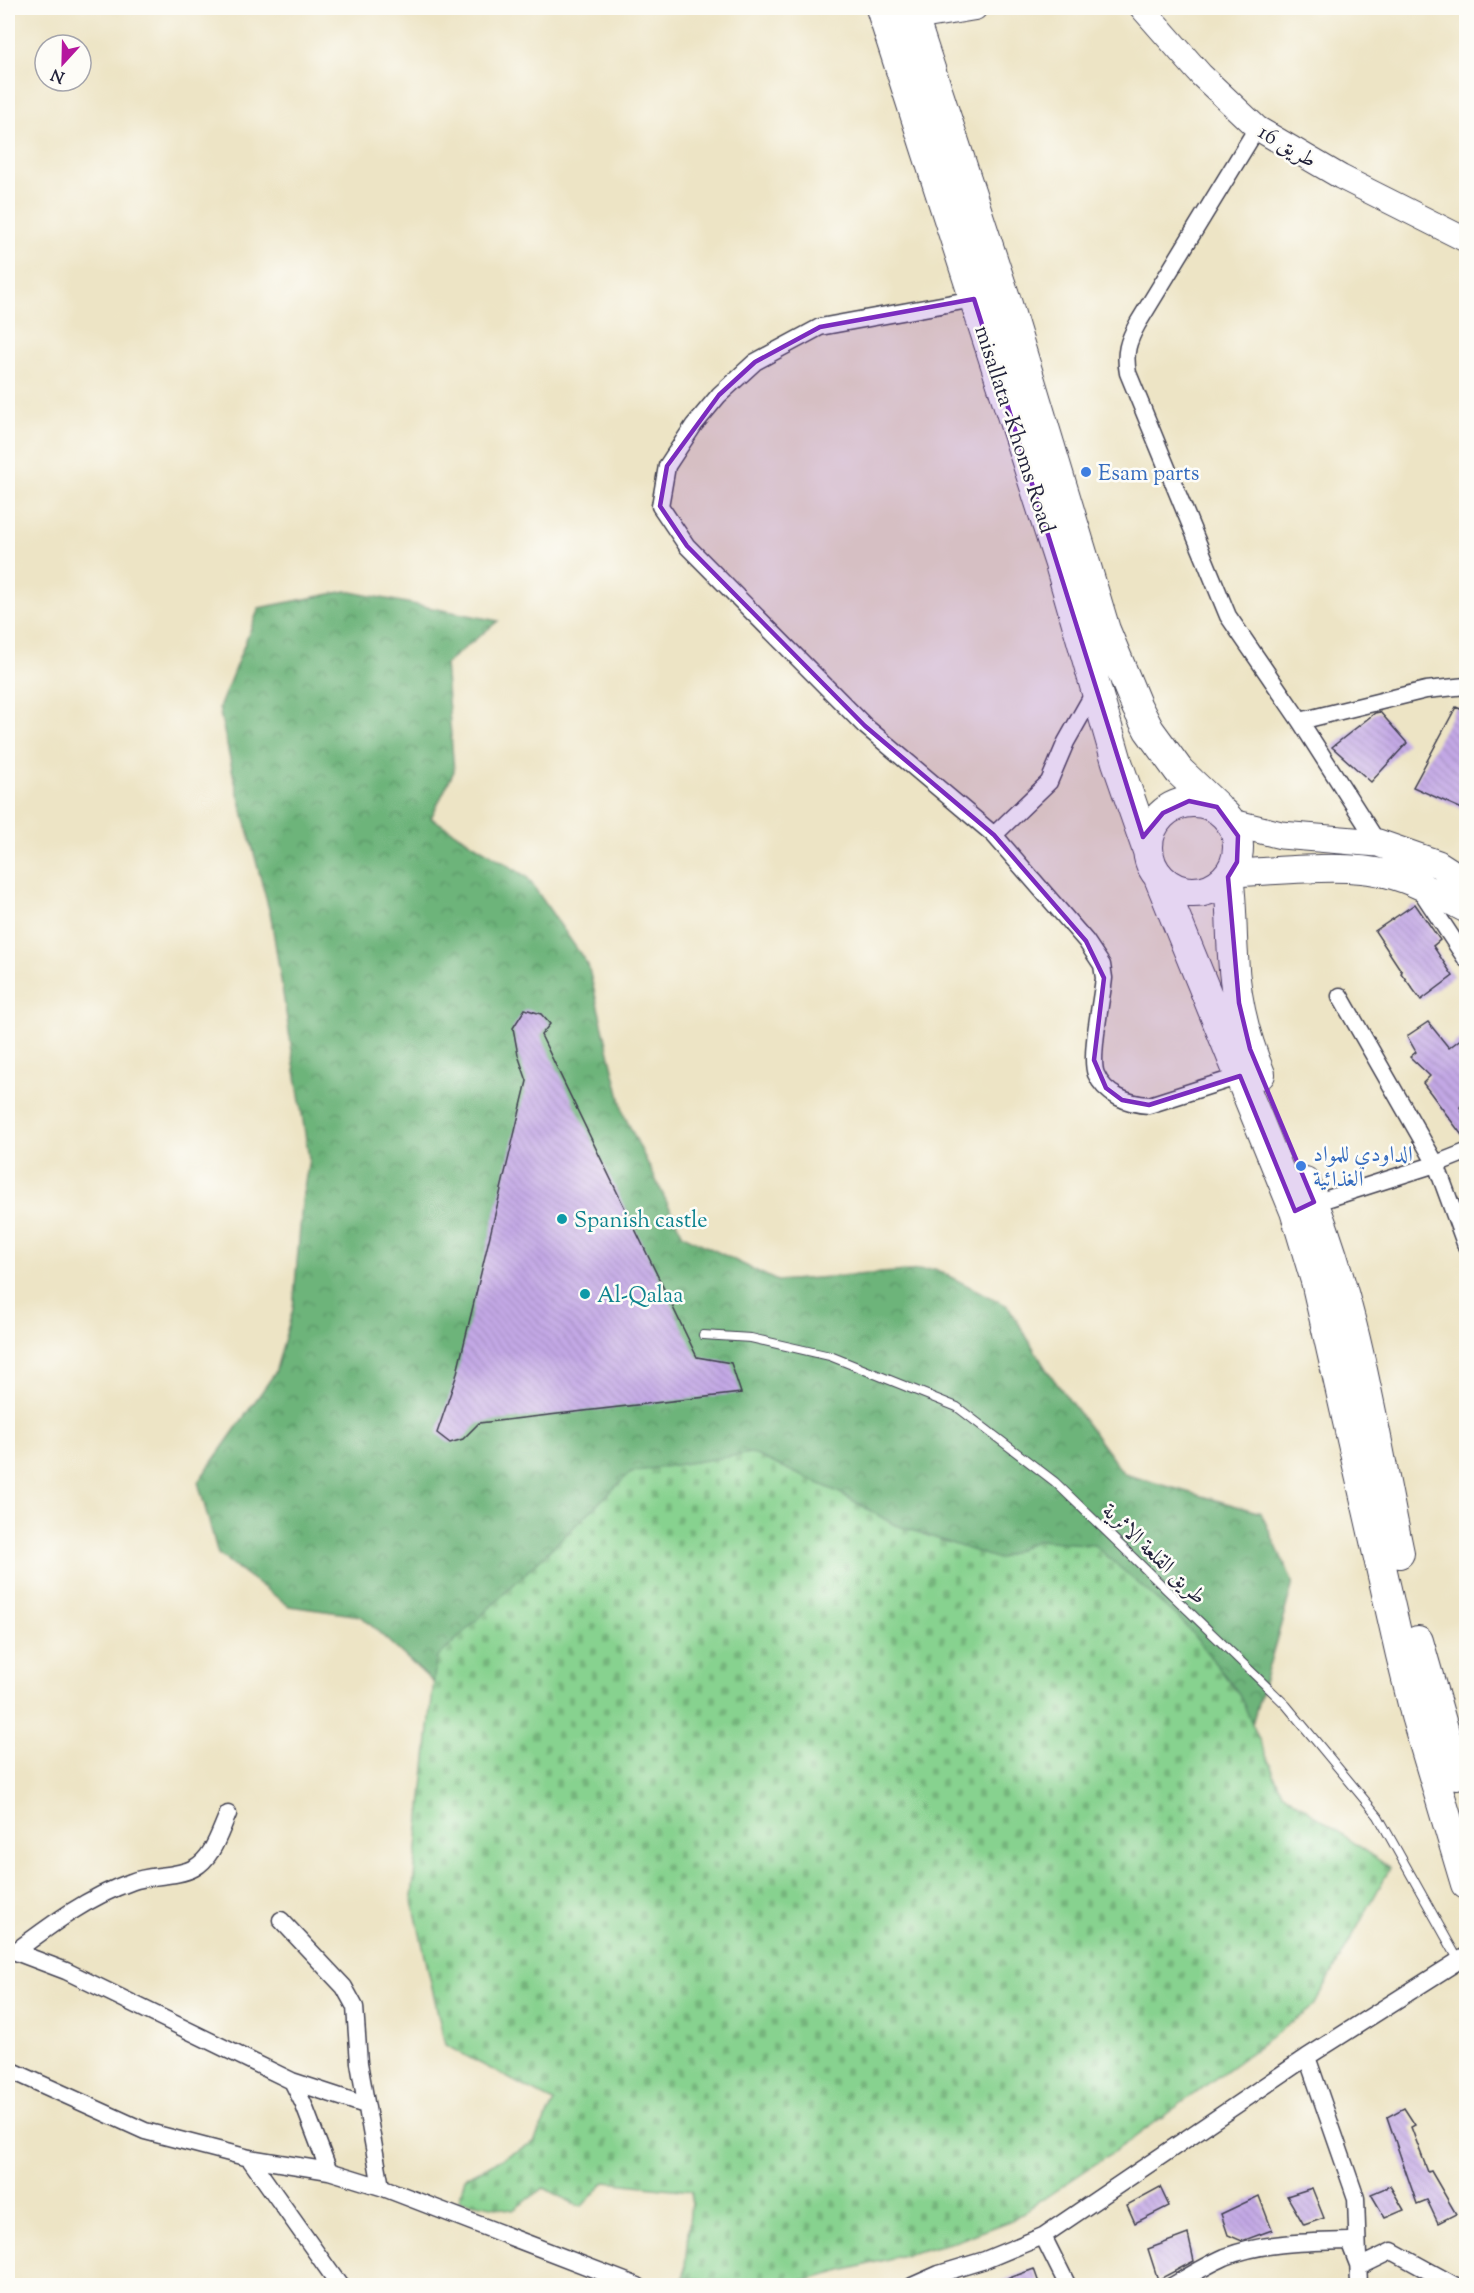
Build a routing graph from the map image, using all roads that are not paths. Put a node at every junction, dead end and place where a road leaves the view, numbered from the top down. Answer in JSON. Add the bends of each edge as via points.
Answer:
{"nodes":[{"id":1,"x":975,"y":8,"type":"edge"},
{"id":2,"x":1142,"y":8,"type":"edge"},
{"id":3,"x":898,"y":14,"type":"edge"},
{"id":4,"x":1257,"y":128,"type":"junction"},
{"id":5,"x":1467,"y":240,"type":"edge"},
{"id":6,"x":974,"y":299,"type":"junction"},
{"id":7,"x":1467,"y":686,"type":"edge"},
{"id":8,"x":1096,"y":689,"type":"junction"},
{"id":9,"x":1300,"y":721,"type":"junction"},
{"id":10,"x":1225,"y":815,"type":"junction"},
{"id":11,"x":994,"y":835,"type":"junction"},
{"id":12,"x":1378,"y":843,"type":"junction"},
{"id":13,"x":1153,"y":863,"type":"junction"},
{"id":14,"x":1229,"y":875,"type":"junction"},
{"id":15,"x":1467,"y":882,"type":"edge"},
{"id":16,"x":1417,"y":884,"type":"junction"},
{"id":17,"x":1467,"y":909,"type":"edge"},
{"id":18,"x":1467,"y":959,"type":"edge"},
{"id":19,"x":1340,"y":996,"type":"dead end"},
{"id":20,"x":1240,"y":1076,"type":"junction"},
{"id":21,"x":1467,"y":1152,"type":"edge"},
{"id":22,"x":1436,"y":1164,"type":"junction"},
{"id":23,"x":1305,"y":1207,"type":"junction"},
{"id":24,"x":1467,"y":1246,"type":"edge"},
{"id":25,"x":703,"y":1335,"type":"dead end"},
{"id":26,"x":1467,"y":1812,"type":"edge"},
{"id":27,"x":228,"y":1814,"type":"dead end"},
{"id":28,"x":1467,"y":1884,"type":"edge"},
{"id":29,"x":281,"y":1920,"type":"dead end"},
{"id":30,"x":12,"y":1950,"type":"edge"},
{"id":31,"x":1463,"y":1959,"type":"edge"},
{"id":32,"x":1307,"y":2057,"type":"junction"},
{"id":33,"x":8,"y":2069,"type":"edge"},
{"id":34,"x":292,"y":2081,"type":"junction"},
{"id":35,"x":365,"y":2105,"type":"junction"},
{"id":36,"x":249,"y":2158,"type":"junction"},
{"id":37,"x":329,"y":2171,"type":"junction"},
{"id":38,"x":381,"y":2187,"type":"junction"},
{"id":39,"x":1043,"y":2236,"type":"junction"},
{"id":40,"x":1359,"y":2267,"type":"junction"},
{"id":41,"x":340,"y":2286,"type":"edge"},
{"id":42,"x":638,"y":2286,"type":"edge"},
{"id":43,"x":912,"y":2286,"type":"edge"},
{"id":44,"x":1068,"y":2286,"type":"edge"},
{"id":45,"x":1172,"y":2286,"type":"edge"},
{"id":46,"x":1359,"y":2286,"type":"edge"},
{"id":47,"x":1455,"y":2286,"type":"edge"}],
"edges":[{"from":1,"to":3,"type":"street"},
{"from":2,"to":4,"type":"street","name":"طريق 16","via":[[1202,75]]},
{"from":3,"to":6,"type":"highway","name":"misallata -Khoms Road"},
{"from":3,"to":10,"type":"highway","name":"misallata -Khoms Road","via":[[1006,301],[1105,630],[1149,730],[1179,771]]},
{"from":4,"to":5,"type":"street","name":"طريق 16","via":[[1341,177]]},
{"from":4,"to":9,"type":"street","via":[[1138,323],[1127,344],[1125,360],[1228,616]]},
{"from":6,"to":8,"type":"highway","name":"misallata -Khoms Road"},
{"from":6,"to":11,"type":"street","via":[[820,327],[755,362],[718,395],[694,425],[667,466],[660,506],[687,546],[865,726]]},
{"from":7,"to":9,"type":"street","via":[[1426,690]]},
{"from":8,"to":11,"type":"street","via":[[1049,782]]},
{"from":8,"to":13,"type":"highway","name":"misallata -Khoms Road"},
{"from":9,"to":12,"type":"street"},
{"from":10,"to":12,"type":"main road","via":[[1281,835]]},
{"from":10,"to":13,"type":"highway","via":[[1203,802],[1175,805],[1154,824],[1149,837]]},
{"from":10,"to":14,"type":"highway","via":[[1238,836],[1239,849]]},
{"from":11,"to":20,"type":"street","via":[[1086,941],[1102,965],[1094,1060],[1096,1074],[1106,1088],[1134,1105],[1149,1105]]},
{"from":12,"to":15,"type":"main road","via":[[1438,864]]},
{"from":13,"to":14,"type":"highway","via":[[1173,887],[1193,892],[1218,885]]},
{"from":13,"to":20,"type":"highway","name":"misallata -Khoms Road"},
{"from":14,"to":16,"type":"main road","via":[[1357,869],[1386,873]]},
{"from":14,"to":23,"type":"highway","via":[[1234,968],[1244,1026]]},
{"from":16,"to":17,"type":"main road"},
{"from":16,"to":18,"type":"street"},
{"from":19,"to":22,"type":"street"},
{"from":20,"to":23,"type":"highway","name":"misallata -Khoms Road"},
{"from":21,"to":22,"type":"street"},
{"from":22,"to":23,"type":"street"},
{"from":22,"to":24,"type":"street"},
{"from":23,"to":26,"type":"highway","via":[[1337,1274],[1357,1350],[1420,1647]]},
{"from":23,"to":28,"type":"highway","via":[[1316,1281],[1406,1676]]},
{"from":25,"to":31,"type":"lane","name":"طريق القلعة الاثرية","via":[[751,1338],[830,1356],[957,1407],[1055,1482],[1286,1706],[1378,1816]]},
{"from":27,"to":30,"type":"street","via":[[208,1856],[194,1868],[133,1881],[98,1895]]},
{"from":29,"to":35,"type":"street","via":[[344,1987],[355,2007]]},
{"from":30,"to":34,"type":"street","via":[[66,1971]]},
{"from":31,"to":32,"type":"street"},
{"from":32,"to":39,"type":"street"},
{"from":32,"to":40,"type":"street","via":[[1356,2198]]},
{"from":33,"to":36,"type":"street","via":[[145,2131]]},
{"from":34,"to":35,"type":"street"},
{"from":34,"to":37,"type":"street"},
{"from":35,"to":38,"type":"street"},
{"from":36,"to":37,"type":"street"},
{"from":36,"to":41,"type":"street"},
{"from":37,"to":38,"type":"street"},
{"from":38,"to":42,"type":"street"},
{"from":39,"to":43,"type":"street"},
{"from":39,"to":44,"type":"street"},
{"from":40,"to":45,"type":"street","via":[[1348,2241],[1299,2242],[1226,2257]]},
{"from":40,"to":46,"type":"street"},
{"from":40,"to":47,"type":"street","via":[[1392,2251]]}]}
